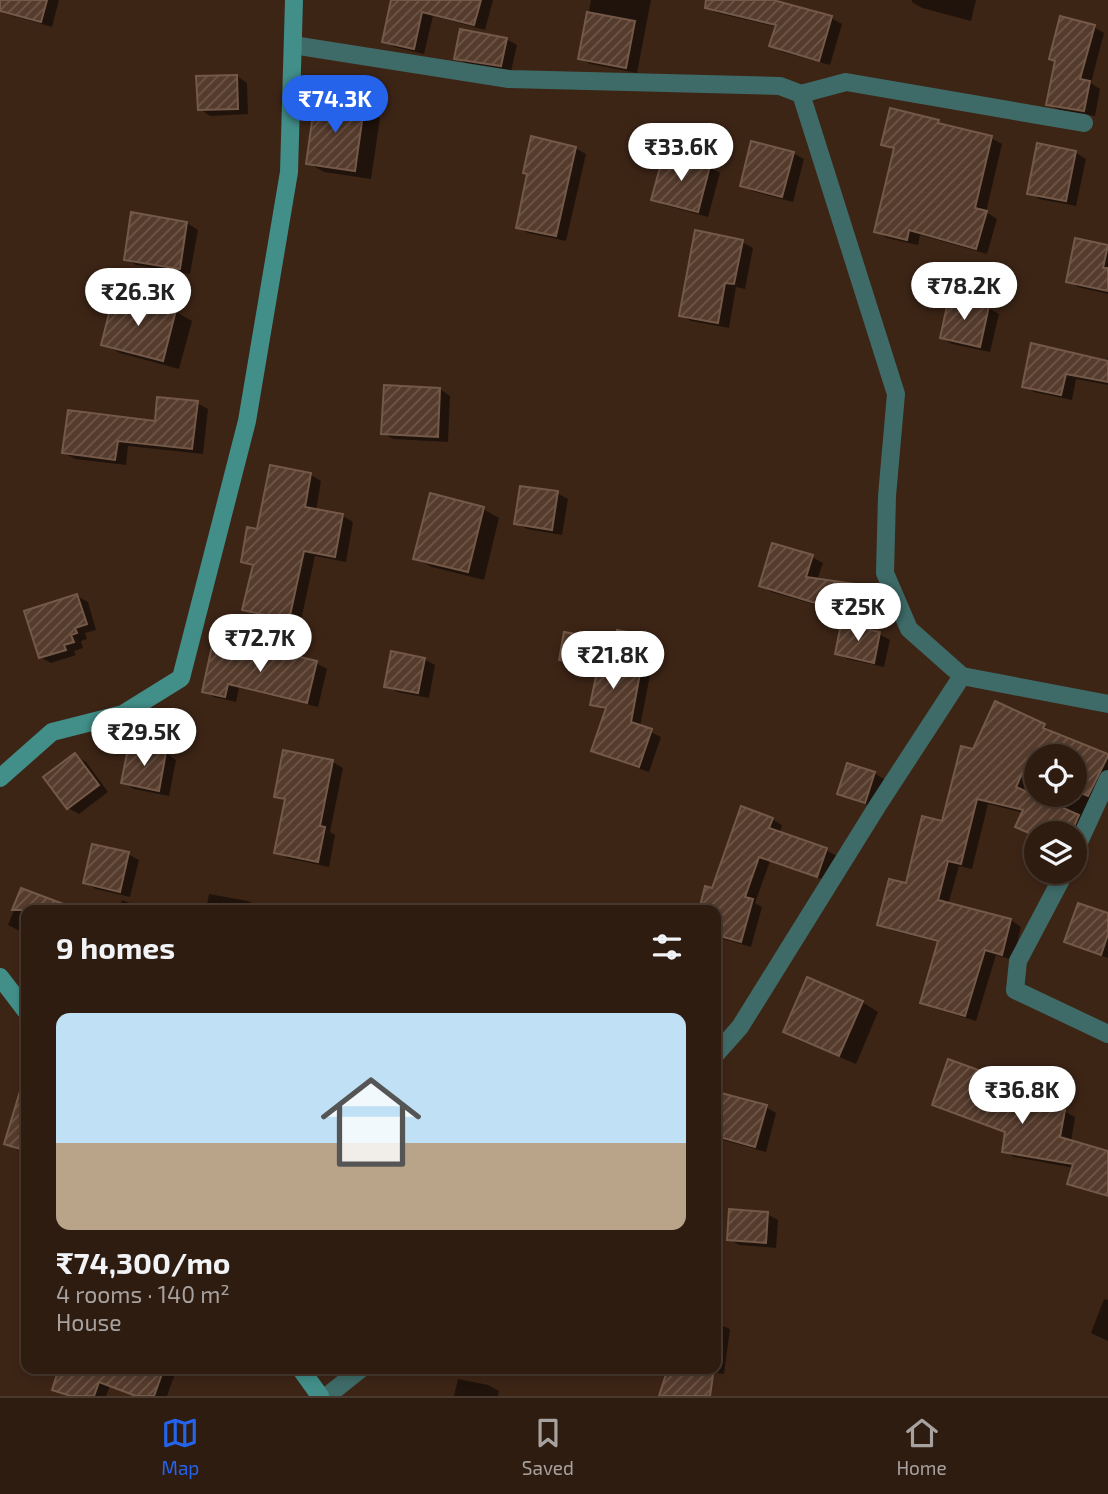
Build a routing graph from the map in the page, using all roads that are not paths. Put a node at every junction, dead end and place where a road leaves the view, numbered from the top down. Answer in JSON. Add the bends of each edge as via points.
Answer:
{"nodes":[{"id":1,"x":294,"y":0,"type":"edge"},
{"id":2,"x":293,"y":44,"type":"junction"},
{"id":3,"x":801,"y":94,"type":"junction"},
{"id":4,"x":1084,"y":123,"type":"dead end"},
{"id":5,"x":962,"y":676,"type":"junction"},
{"id":6,"x":1108,"y":704,"type":"edge"},
{"id":7,"x":0,"y":778,"type":"edge"},
{"id":8,"x":1108,"y":779,"type":"edge"},
{"id":9,"x":1087,"y":825,"type":"edge"},
{"id":10,"x":1059,"y":884,"type":"edge"},
{"id":11,"x":0,"y":977,"type":"edge"},
{"id":12,"x":21,"y":1004,"type":"edge"},
{"id":13,"x":1108,"y":1034,"type":"edge"},
{"id":14,"x":721,"y":1048,"type":"edge"},
{"id":15,"x":304,"y":1374,"type":"edge"},
{"id":16,"x":354,"y":1374,"type":"edge"},
{"id":17,"x":320,"y":1396,"type":"edge"},
{"id":18,"x":327,"y":1396,"type":"edge"}],
"edges":[{"from":1,"to":2,"type":"main road"},
{"from":2,"to":3,"type":"street","via":[[509,79],[780,86]]},
{"from":2,"to":7,"type":"main road","via":[[289,172],[247,421],[180,678],[123,714],[52,732]]},
{"from":3,"to":4,"type":"street","via":[[846,82]]},
{"from":3,"to":5,"type":"street","via":[[896,394],[885,573],[909,629]]},
{"from":5,"to":6,"type":"street"},
{"from":5,"to":14,"type":"street","via":[[740,1027]]},
{"from":8,"to":9,"type":"street"},
{"from":10,"to":13,"type":"street","via":[[1018,961],[1015,990]]},
{"from":11,"to":12,"type":"main road"},
{"from":15,"to":17,"type":"main road"},
{"from":16,"to":18,"type":"street"}]}
